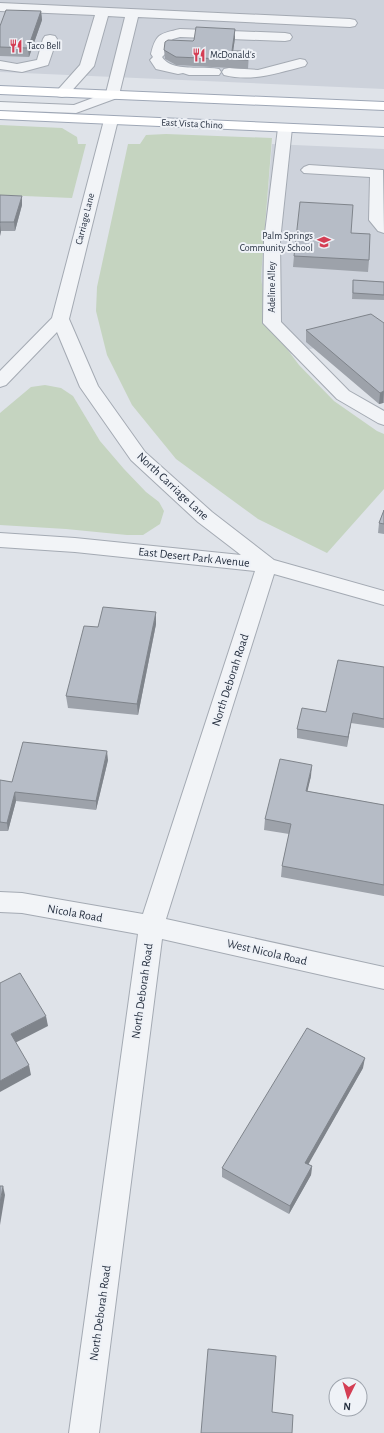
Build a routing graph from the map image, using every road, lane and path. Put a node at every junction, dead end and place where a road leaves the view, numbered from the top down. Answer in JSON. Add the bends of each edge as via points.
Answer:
{"nodes":[{"id":1,"x":0,"y":7,"type":"edge"},
{"id":2,"x":113,"y":8,"type":"edge"},
{"id":3,"x":60,"y":10,"type":"junction"},
{"id":4,"x":132,"y":12,"type":"junction"},
{"id":5,"x":350,"y":23,"type":"dead end"},
{"id":6,"x":286,"y":37,"type":"dead end"},
{"id":7,"x":300,"y":63,"type":"dead end"},
{"id":8,"x":0,"y":65,"type":"edge"},
{"id":9,"x":214,"y":72,"type":"edge"},
{"id":10,"x":229,"y":72,"type":"edge"},
{"id":11,"x":0,"y":90,"type":"edge"},
{"id":12,"x":62,"y":93,"type":"junction"},
{"id":13,"x":112,"y":95,"type":"junction"},
{"id":14,"x":0,"y":106,"type":"edge"},
{"id":15,"x":384,"y":106,"type":"edge"},
{"id":16,"x":0,"y":115,"type":"edge"},
{"id":17,"x":111,"y":120,"type":"junction"},
{"id":18,"x":285,"y":128,"type":"junction"},
{"id":19,"x":384,"y":132,"type":"edge"},
{"id":20,"x":309,"y":170,"type":"dead end"},
{"id":21,"x":384,"y":228,"type":"edge"},
{"id":22,"x":60,"y":319,"type":"junction"},
{"id":23,"x":0,"y":381,"type":"edge"},
{"id":24,"x":384,"y":419,"type":"edge"},
{"id":25,"x":0,"y":540,"type":"edge"},
{"id":26,"x":267,"y":565,"type":"junction"},
{"id":27,"x":384,"y":598,"type":"edge"},
{"id":28,"x":0,"y":902,"type":"edge"},
{"id":29,"x":151,"y":926,"type":"junction"},
{"id":30,"x":384,"y":978,"type":"edge"},
{"id":31,"x":84,"y":1433,"type":"edge"}],
"edges":[{"from":1,"to":3,"type":"street"},
{"from":2,"to":3,"type":"street"},
{"from":2,"to":4,"type":"street"},
{"from":2,"to":12,"type":"street","via":[[87,66]]},
{"from":3,"to":8,"type":"street","via":[[43,62],[21,68]]},
{"from":4,"to":5,"type":"street"},
{"from":4,"to":13,"type":"street"},
{"from":6,"to":9,"type":"street","via":[[180,33],[161,41],[158,56],[162,66]]},
{"from":7,"to":10,"type":"street","via":[[258,74]]},
{"from":11,"to":12,"type":"main road"},
{"from":12,"to":13,"type":"main road"},
{"from":13,"to":14,"type":"street","via":[[76,109]]},
{"from":13,"to":15,"type":"main road"},
{"from":16,"to":17,"type":"main road","name":"East Vista Chino"},
{"from":17,"to":18,"type":"main road","name":"East Vista Chino"},
{"from":17,"to":22,"type":"street","name":"Carriage Lane"},
{"from":18,"to":19,"type":"main road","name":"East Vista Chino"},
{"from":18,"to":24,"type":"street","name":"Adeline Alley","via":[[272,241],[272,323],[343,395]]},
{"from":20,"to":21,"type":"street","via":[[378,173],[377,220]]},
{"from":22,"to":23,"type":"street"},
{"from":22,"to":26,"type":"street","name":"North Carriage Lane","via":[[89,387],[138,456],[205,517]]},
{"from":25,"to":26,"type":"street","name":"East Desert Park Avenue","via":[[75,545]]},
{"from":26,"to":27,"type":"street","name":"East Desert Park Avenue"},
{"from":26,"to":29,"type":"street","name":"North Deborah Road"},
{"from":28,"to":29,"type":"street","name":"Nicola Road","via":[[22,903]]},
{"from":29,"to":30,"type":"street","name":"West Nicola Road"},
{"from":29,"to":31,"type":"street","name":"North Deborah Road"}]}
